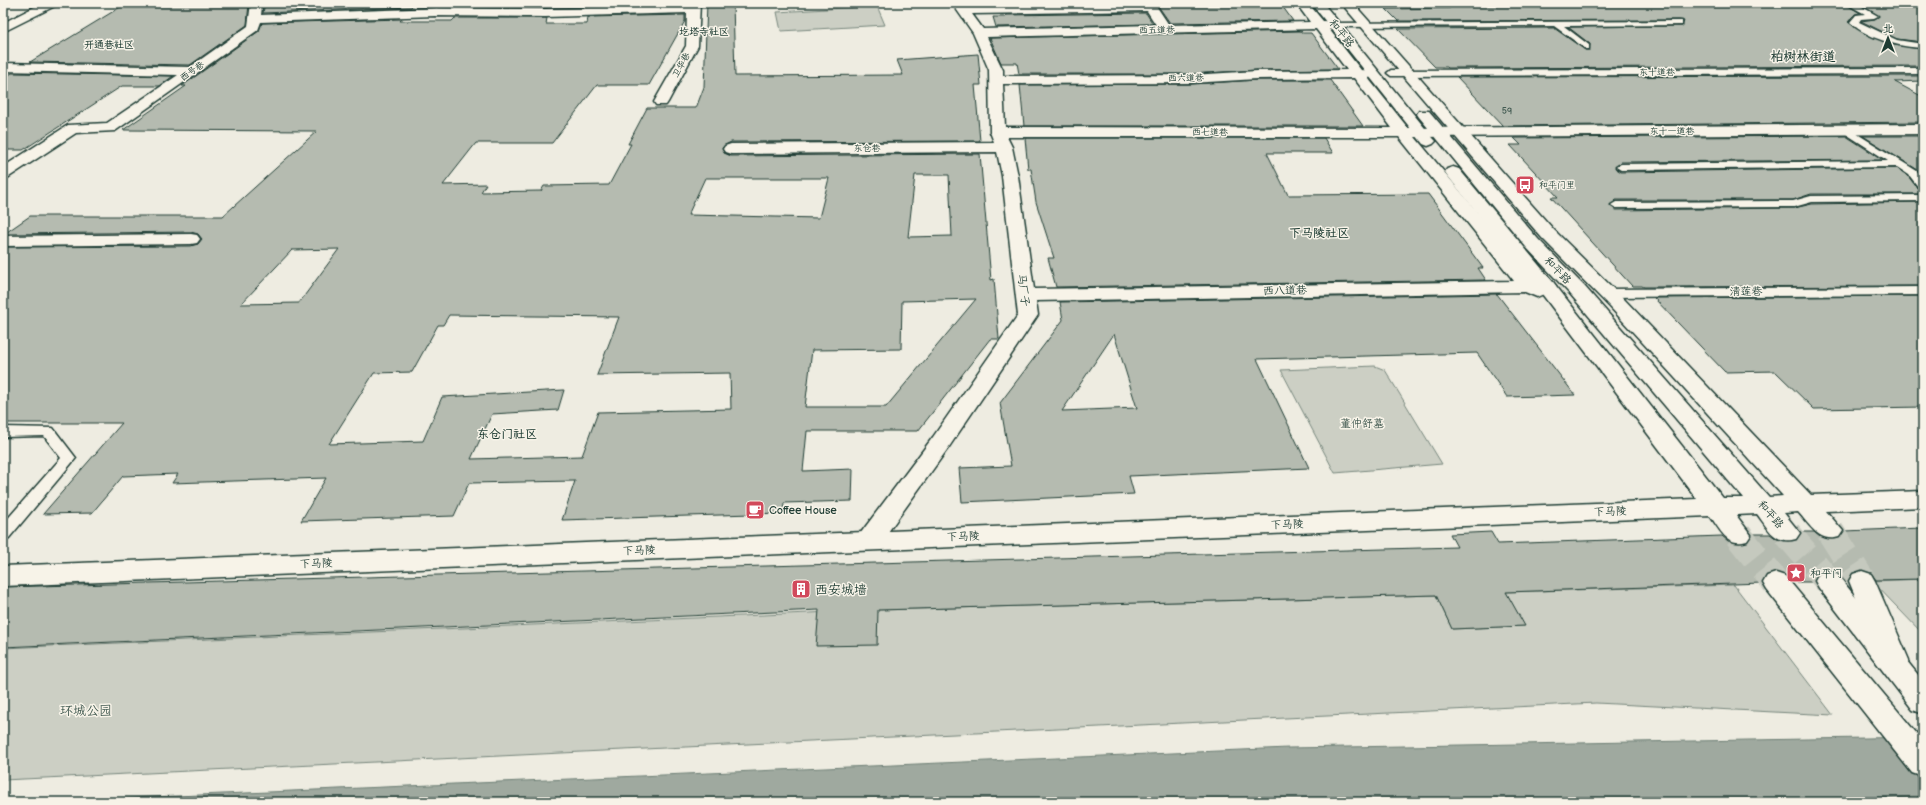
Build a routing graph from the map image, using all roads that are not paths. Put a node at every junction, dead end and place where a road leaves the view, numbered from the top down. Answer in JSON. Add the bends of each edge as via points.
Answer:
{"nodes":[{"id":1,"x":51,"y":3,"type":"edge"},
{"id":2,"x":258,"y":3,"type":"edge"},
{"id":3,"x":1302,"y":3,"type":"edge"},
{"id":4,"x":1317,"y":3,"type":"edge"},
{"id":5,"x":1334,"y":3,"type":"edge"},
{"id":6,"x":1347,"y":3,"type":"edge"},
{"id":7,"x":1361,"y":3,"type":"edge"},
{"id":8,"x":1849,"y":3,"type":"edge"},
{"id":9,"x":1137,"y":5,"type":"edge"},
{"id":10,"x":694,"y":6,"type":"edge"},
{"id":11,"x":961,"y":7,"type":"edge"},
{"id":12,"x":436,"y":8,"type":"edge"},
{"id":13,"x":255,"y":19,"type":"junction"},
{"id":14,"x":1680,"y":23,"type":"dead end"},
{"id":15,"x":1556,"y":24,"type":"junction"},
{"id":16,"x":1351,"y":25,"type":"junction"},
{"id":17,"x":1320,"y":26,"type":"junction"},
{"id":18,"x":3,"y":28,"type":"edge"},
{"id":19,"x":1165,"y":29,"type":"junction"},
{"id":20,"x":979,"y":34,"type":"junction"},
{"id":21,"x":1923,"y":46,"type":"edge"},
{"id":22,"x":1586,"y":47,"type":"dead end"},
{"id":23,"x":3,"y":67,"type":"edge"},
{"id":24,"x":193,"y":71,"type":"junction"},
{"id":25,"x":1923,"y":71,"type":"edge"},
{"id":26,"x":1391,"y":73,"type":"junction"},
{"id":27,"x":1357,"y":74,"type":"junction"},
{"id":28,"x":997,"y":80,"type":"junction"},
{"id":29,"x":661,"y":102,"type":"dead end"},
{"id":30,"x":1923,"y":129,"type":"edge"},
{"id":31,"x":1846,"y":130,"type":"junction"},
{"id":32,"x":1403,"y":133,"type":"junction"},
{"id":33,"x":1431,"y":133,"type":"junction"},
{"id":34,"x":1460,"y":133,"type":"junction"},
{"id":35,"x":1001,"y":140,"type":"junction"},
{"id":36,"x":731,"y":149,"type":"dead end"},
{"id":37,"x":1900,"y":164,"type":"junction"},
{"id":38,"x":1621,"y":167,"type":"dead end"},
{"id":39,"x":1918,"y":173,"type":"edge"},
{"id":40,"x":3,"y":174,"type":"edge"},
{"id":41,"x":1923,"y":186,"type":"edge"},
{"id":42,"x":1923,"y":198,"type":"edge"},
{"id":43,"x":1616,"y":205,"type":"dead end"},
{"id":44,"x":191,"y":239,"type":"dead end"},
{"id":45,"x":3,"y":241,"type":"edge"},
{"id":46,"x":1537,"y":286,"type":"junction"},
{"id":47,"x":1923,"y":291,"type":"edge"},
{"id":48,"x":1607,"y":293,"type":"junction"},
{"id":49,"x":1025,"y":295,"type":"junction"},
{"id":50,"x":3,"y":432,"type":"edge"},
{"id":51,"x":1923,"y":499,"type":"edge"},
{"id":52,"x":1804,"y":503,"type":"junction"},
{"id":53,"x":1763,"y":505,"type":"junction"},
{"id":54,"x":1716,"y":507,"type":"junction"},
{"id":55,"x":1830,"y":531,"type":"tunnel mouth"},
{"id":56,"x":1787,"y":533,"type":"tunnel mouth"},
{"id":57,"x":3,"y":534,"type":"edge"},
{"id":58,"x":1738,"y":535,"type":"tunnel mouth"},
{"id":59,"x":869,"y":540,"type":"junction"},
{"id":60,"x":3,"y":576,"type":"edge"},
{"id":61,"x":1828,"y":581,"type":"tunnel mouth"},
{"id":62,"x":1862,"y":581,"type":"tunnel mouth"},
{"id":63,"x":1776,"y":583,"type":"tunnel mouth"},
{"id":64,"x":1902,"y":677,"type":"junction"},
{"id":65,"x":1923,"y":702,"type":"edge"},
{"id":66,"x":1923,"y":764,"type":"edge"}],
"edges":[{"from":1,"to":18,"type":"street"},
{"from":2,"to":13,"type":"street","name":"西号巷"},
{"from":3,"to":17,"type":"street"},
{"from":4,"to":16,"type":"street","name":"和平路"},
{"from":5,"to":16,"type":"street","name":"和平路"},
{"from":6,"to":7,"type":"street"},
{"from":6,"to":16,"type":"street"},
{"from":8,"to":21,"type":"lane","via":[[1874,16],[1859,17],[1854,22],[1886,40],[1905,46]]},
{"from":9,"to":11,"type":"street"},
{"from":9,"to":19,"type":"street","via":[[1151,7]]},
{"from":10,"to":12,"type":"street","via":[[545,13]]},
{"from":10,"to":29,"type":"street","name":"卫华巷","via":[[692,46]]},
{"from":11,"to":20,"type":"street","name":"马厂子"},
{"from":12,"to":13,"type":"street"},
{"from":13,"to":24,"type":"street","name":"西号巷","via":[[254,27]]},
{"from":14,"to":15,"type":"lane"},
{"from":15,"to":16,"type":"lane"},
{"from":15,"to":22,"type":"lane"},
{"from":16,"to":17,"type":"street","name":"西五道巷"},
{"from":16,"to":26,"type":"street","name":"和平路"},
{"from":17,"to":19,"type":"street","name":"西五道巷"},
{"from":17,"to":27,"type":"street"},
{"from":19,"to":20,"type":"street","name":"西五道巷"},
{"from":20,"to":28,"type":"street","name":"马厂子","via":[[996,70]]},
{"from":23,"to":24,"type":"street"},
{"from":24,"to":40,"type":"street","name":"西号巷","via":[[110,128],[73,128]]},
{"from":25,"to":26,"type":"lane","name":"东十道巷"},
{"from":26,"to":27,"type":"street","name":"西六道巷"},
{"from":26,"to":33,"type":"street","name":"和平路"},
{"from":26,"to":34,"type":"street"},
{"from":27,"to":28,"type":"street","name":"西六道巷"},
{"from":27,"to":32,"type":"street"},
{"from":28,"to":35,"type":"street","name":"马厂子"},
{"from":30,"to":31,"type":"street","name":"东十一道巷"},
{"from":31,"to":34,"type":"street","name":"东十一道巷"},
{"from":31,"to":37,"type":"lane"},
{"from":32,"to":33,"type":"street","name":"西七道巷"},
{"from":32,"to":35,"type":"street","name":"西七道巷"},
{"from":32,"to":46,"type":"street"},
{"from":33,"to":34,"type":"street","name":"东十一道巷"},
{"from":33,"to":46,"type":"street","name":"和平路"},
{"from":33,"to":53,"type":"street","name":"和平路","via":[[1578,291]]},
{"from":34,"to":48,"type":"street","via":[[1548,234]]},
{"from":35,"to":36,"type":"street","name":"东仓巷"},
{"from":35,"to":49,"type":"street","name":"马厂子","via":[[1010,176]]},
{"from":37,"to":38,"type":"lane"},
{"from":37,"to":39,"type":"lane"},
{"from":39,"to":41,"type":"lane"},
{"from":42,"to":43,"type":"lane","via":[[1811,199],[1794,204]]},
{"from":44,"to":45,"type":"street"},
{"from":46,"to":49,"type":"street","name":"西八道巷"},
{"from":46,"to":54,"type":"street","name":"和平路","via":[[1561,306]]},
{"from":47,"to":48,"type":"lane","name":"清莲巷"},
{"from":48,"to":52,"type":"street"},
{"from":49,"to":59,"type":"street","name":"马厂子","via":[[1028,315],[941,442]]},
{"from":50,"to":57,"type":"lane","via":[[48,431],[69,458]]},
{"from":51,"to":52,"type":"street","name":"下马陵"},
{"from":52,"to":53,"type":"street","name":"下马陵"},
{"from":52,"to":55,"type":"street"},
{"from":53,"to":54,"type":"street","name":"下马陵"},
{"from":53,"to":56,"type":"street","name":"和平路"},
{"from":54,"to":58,"type":"street","name":"和平路"},
{"from":54,"to":59,"type":"street","name":"下马陵"},
{"from":59,"to":60,"type":"street","name":"下马陵"},
{"from":61,"to":64,"type":"street"},
{"from":62,"to":64,"type":"street"},
{"from":63,"to":66,"type":"street"},
{"from":64,"to":65,"type":"street"}]}
